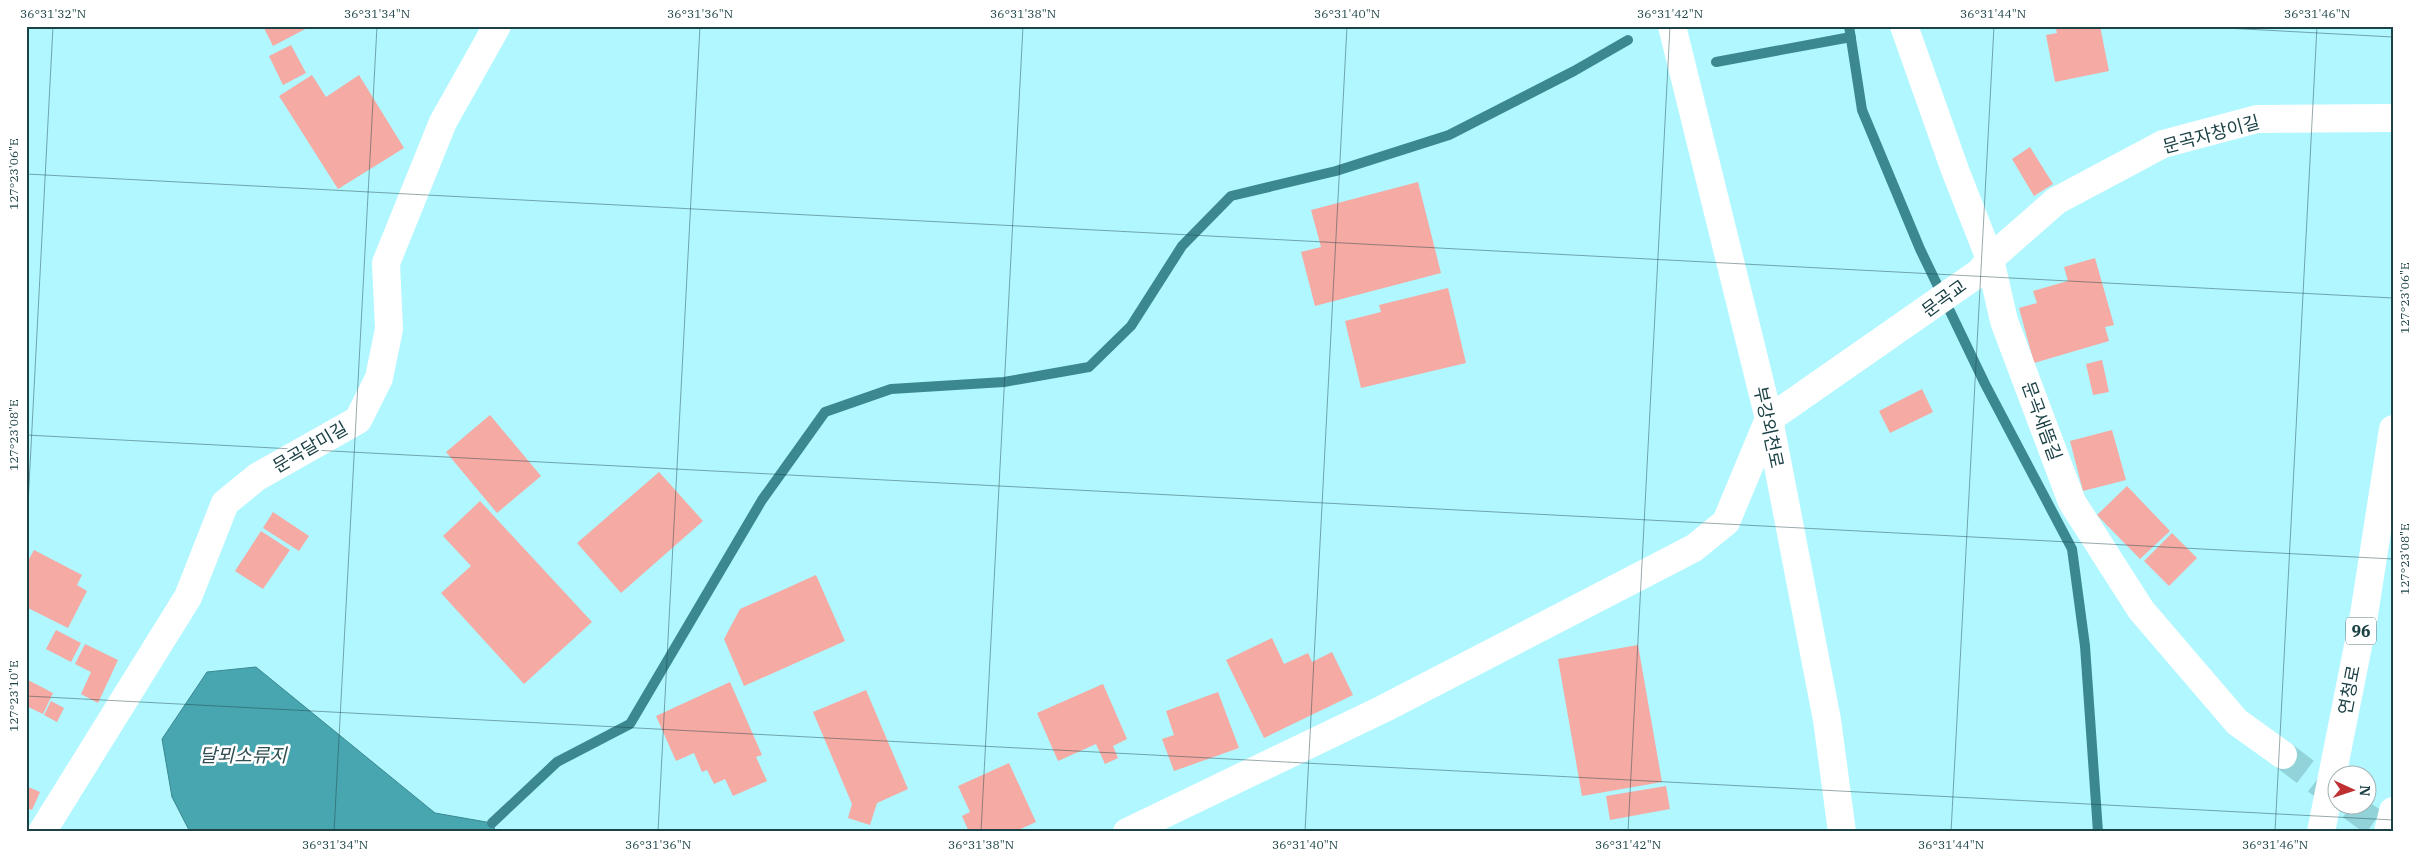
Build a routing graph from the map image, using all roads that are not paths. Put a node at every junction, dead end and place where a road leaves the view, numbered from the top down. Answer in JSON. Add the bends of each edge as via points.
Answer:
{"nodes":[{"id":1,"x":497,"y":26,"type":"edge"},
{"id":2,"x":1672,"y":26,"type":"edge"},
{"id":3,"x":1904,"y":26,"type":"edge"},
{"id":4,"x":2393,"y":118,"type":"edge"},
{"id":5,"x":1985,"y":266,"type":"junction"},
{"id":6,"x":1769,"y":419,"type":"junction"},
{"id":7,"x":2393,"y":429,"type":"edge"},
{"id":8,"x":2282,"y":755,"type":"tunnel mouth"},
{"id":9,"x":2393,"y":811,"type":"edge"},
{"id":10,"x":42,"y":832,"type":"edge"},
{"id":11,"x":1127,"y":832,"type":"edge"},
{"id":12,"x":1842,"y":832,"type":"edge"},
{"id":13,"x":2321,"y":832,"type":"edge"},
{"id":14,"x":2388,"y":832,"type":"edge"}],
"edges":[{"from":1,"to":10,"type":"main road","name":"문곡달미길","via":[[443,122],[386,263],[389,329],[379,378],[358,420],[257,477],[225,503],[188,597]]},
{"from":2,"to":6,"type":"main road","name":"부강외천로"},
{"from":3,"to":5,"type":"main road","name":"문곡새뜸길"},
{"from":4,"to":5,"type":"main road","name":"문곡자창이길","via":[[2257,119],[2163,144],[2056,201]]},
{"from":5,"to":6,"type":"main road","name":"문곡교","via":[[1908,324]]},
{"from":5,"to":8,"type":"main road","name":"문곡새뜸길","via":[[2072,502],[2140,610],[2237,722]]},
{"from":6,"to":11,"type":"main road","via":[[1726,522],[1694,548],[1383,709]]},
{"from":6,"to":12,"type":"main road","name":"부강외천로","via":[[1827,720]]},
{"from":7,"to":13,"type":"main road","name":"연청로","number":"96","via":[[2364,620]]},
{"from":9,"to":14,"type":"main road"}]}
